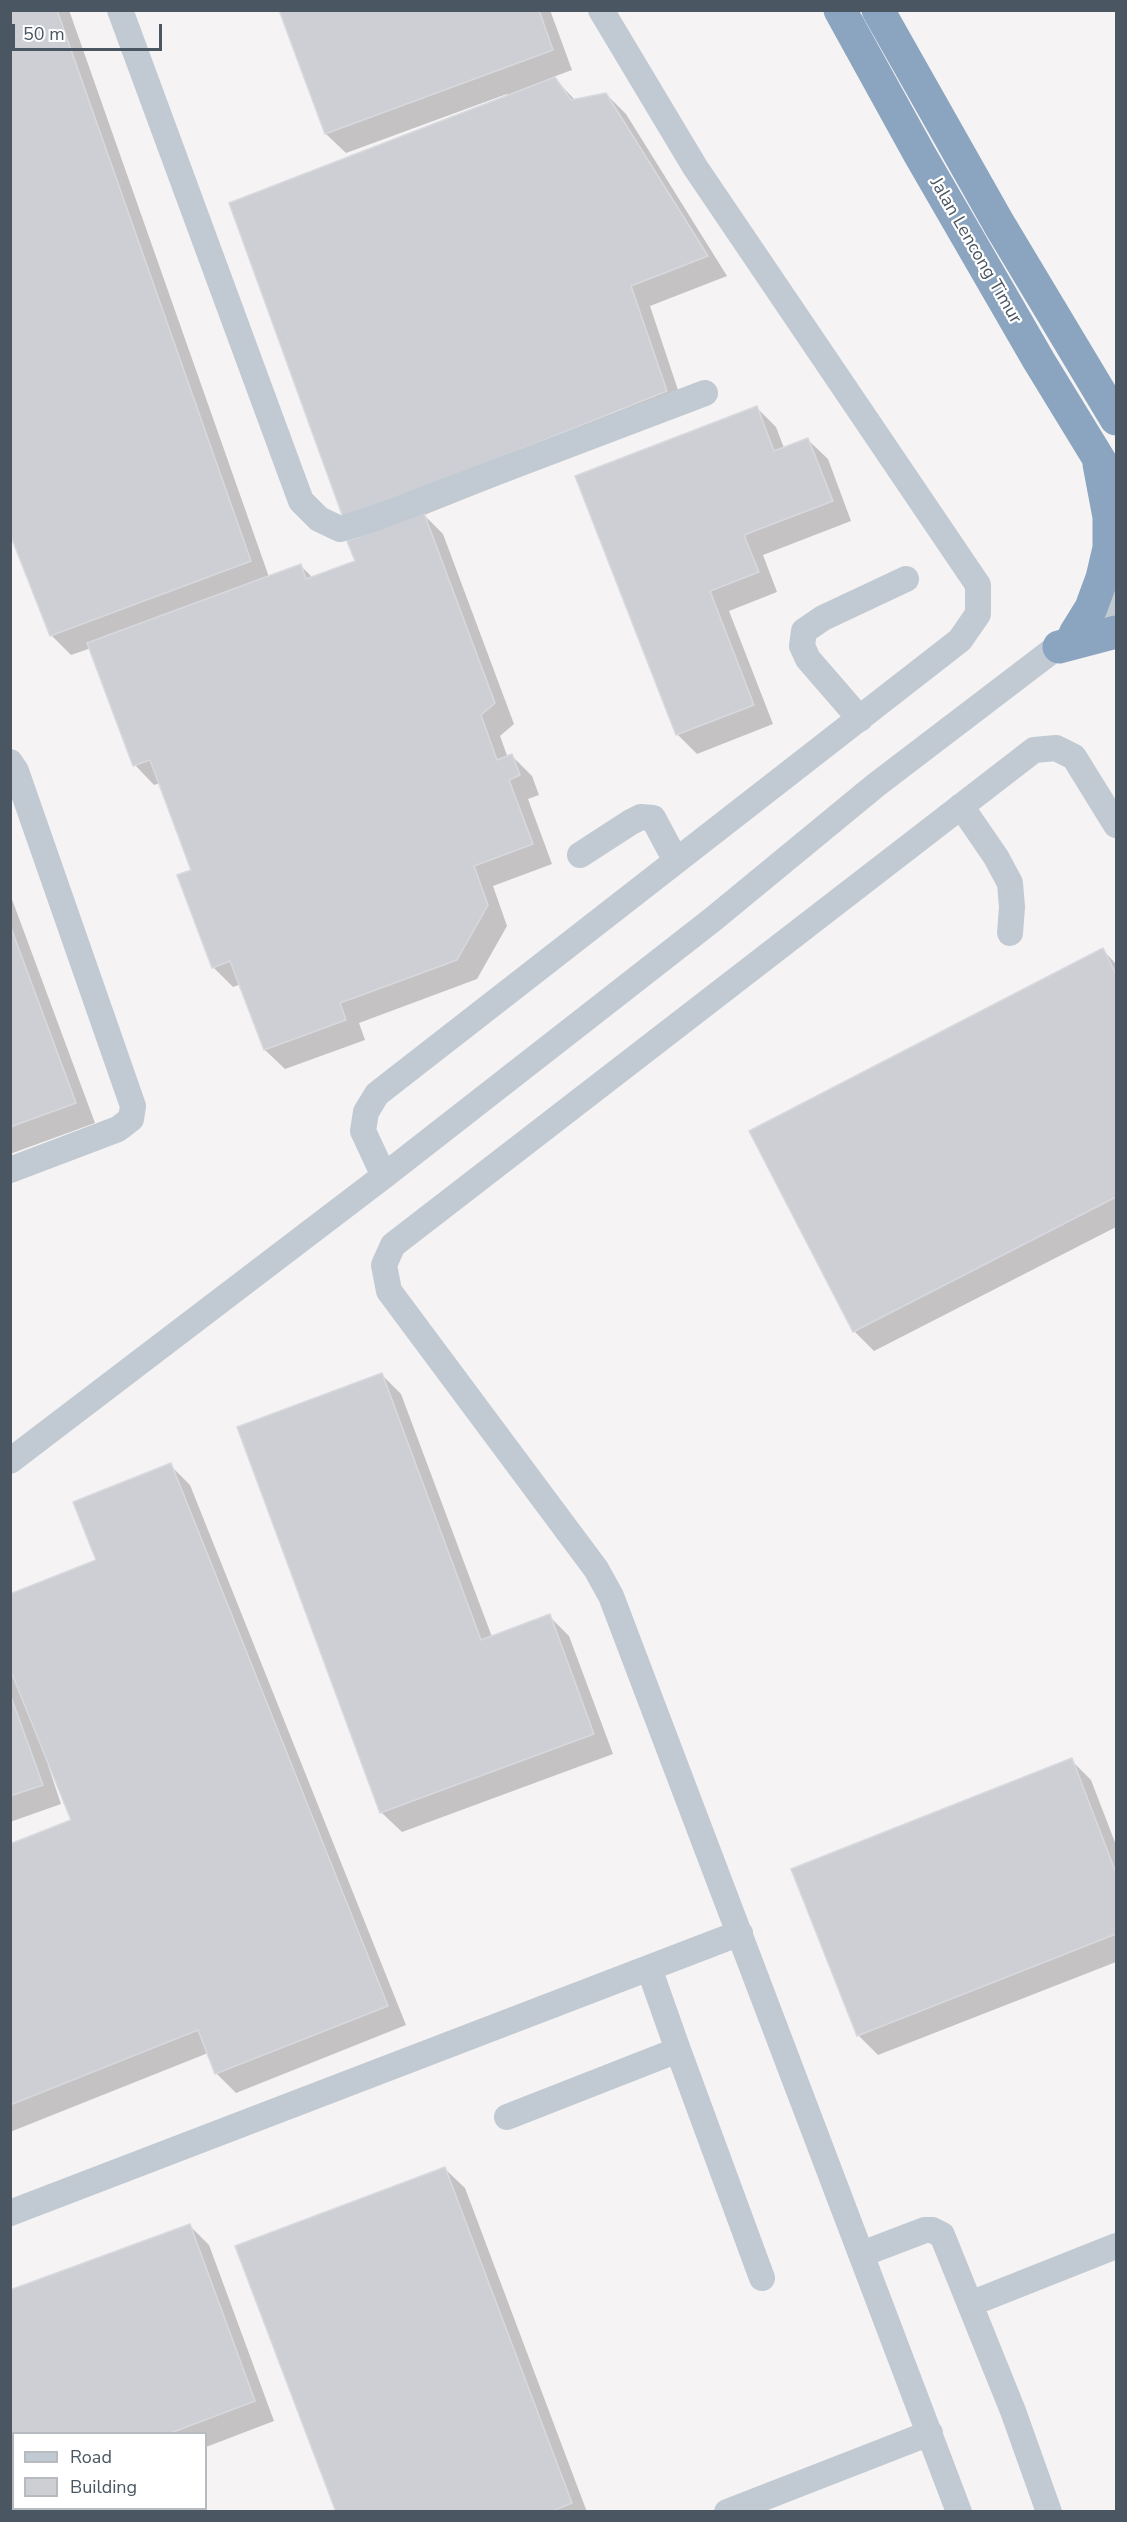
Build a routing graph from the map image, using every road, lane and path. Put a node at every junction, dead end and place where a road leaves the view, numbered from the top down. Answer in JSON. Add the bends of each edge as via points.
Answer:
{"nodes":[{"id":1,"x":120,"y":10,"type":"edge"},
{"id":2,"x":601,"y":10,"type":"edge"},
{"id":3,"x":840,"y":10,"type":"edge"},
{"id":4,"x":878,"y":10,"type":"edge"},
{"id":5,"x":705,"y":393,"type":"dead end"},
{"id":6,"x":1114,"y":414,"type":"edge"},
{"id":7,"x":1096,"y":455,"type":"junction"},
{"id":8,"x":1116,"y":487,"type":"edge"},
{"id":9,"x":906,"y":579,"type":"dead end"},
{"id":10,"x":1116,"y":602,"type":"edge"},
{"id":11,"x":1116,"y":632,"type":"edge"},
{"id":12,"x":1067,"y":640,"type":"junction"},
{"id":13,"x":860,"y":718,"type":"junction"},
{"id":14,"x":10,"y":762,"type":"edge"},
{"id":15,"x":961,"y":806,"type":"junction"},
{"id":16,"x":1116,"y":825,"type":"edge"},
{"id":17,"x":579,"y":855,"type":"dead end"},
{"id":18,"x":676,"y":861,"type":"junction"},
{"id":19,"x":1010,"y":933,"type":"dead end"},
{"id":20,"x":10,"y":1170,"type":"edge"},
{"id":21,"x":384,"y":1176,"type":"junction"},
{"id":22,"x":10,"y":1461,"type":"edge"},
{"id":23,"x":740,"y":1933,"type":"junction"},
{"id":24,"x":649,"y":1968,"type":"junction"},
{"id":25,"x":678,"y":2050,"type":"junction"},
{"id":26,"x":507,"y":2117,"type":"dead end"},
{"id":27,"x":10,"y":2213,"type":"edge"},
{"id":28,"x":1116,"y":2246,"type":"edge"},
{"id":29,"x":861,"y":2254,"type":"junction"},
{"id":30,"x":762,"y":2278,"type":"dead end"},
{"id":31,"x":970,"y":2304,"type":"junction"},
{"id":32,"x":930,"y":2433,"type":"junction"},
{"id":33,"x":727,"y":2511,"type":"edge"},
{"id":34,"x":959,"y":2511,"type":"edge"},
{"id":35,"x":1049,"y":2511,"type":"edge"}],
"edges":[{"from":1,"to":5,"type":"street","via":[[301,501],[319,519],[340,529],[374,519]]},
{"from":2,"to":13,"type":"street","via":[[695,167],[978,585],[978,614],[960,640]]},
{"from":3,"to":7,"type":"highway","name":"Jalan Lencong Timur","via":[[985,269]]},
{"from":4,"to":6,"type":"highway","name":"Jalan Lencong Timur","via":[[999,224]]},
{"from":7,"to":8,"type":"highway","name":"Jalan Lencong Timur"},
{"from":7,"to":12,"type":"highway","via":[[1109,517],[1109,548],[1091,608]]},
{"from":9,"to":13,"type":"street","via":[[804,631],[801,646],[808,659]]},
{"from":10,"to":12,"type":"street"},
{"from":11,"to":12,"type":"highway"},
{"from":12,"to":21,"type":"street","via":[[876,785],[712,920]]},
{"from":13,"to":18,"type":"street"},
{"from":14,"to":20,"type":"street","via":[[133,1106],[131,1119],[118,1129]]},
{"from":15,"to":16,"type":"street","via":[[1034,750],[1056,748],[1074,757]]},
{"from":15,"to":19,"type":"street","via":[[1010,883]]},
{"from":15,"to":23,"type":"street","via":[[393,1245],[384,1265],[389,1291],[596,1569],[611,1596]]},
{"from":17,"to":18,"type":"street","via":[[631,822],[653,818]]},
{"from":18,"to":21,"type":"street","via":[[377,1094],[366,1112],[363,1131]]},
{"from":21,"to":22,"type":"street"},
{"from":23,"to":24,"type":"street"},
{"from":23,"to":29,"type":"street"},
{"from":24,"to":25,"type":"street"},
{"from":24,"to":27,"type":"street"},
{"from":25,"to":26,"type":"street"},
{"from":25,"to":30,"type":"street"},
{"from":28,"to":31,"type":"street"},
{"from":29,"to":31,"type":"street","via":[[932,2230],[942,2235]]},
{"from":29,"to":32,"type":"street"},
{"from":31,"to":35,"type":"street"},
{"from":32,"to":33,"type":"street"},
{"from":32,"to":34,"type":"street"}]}
